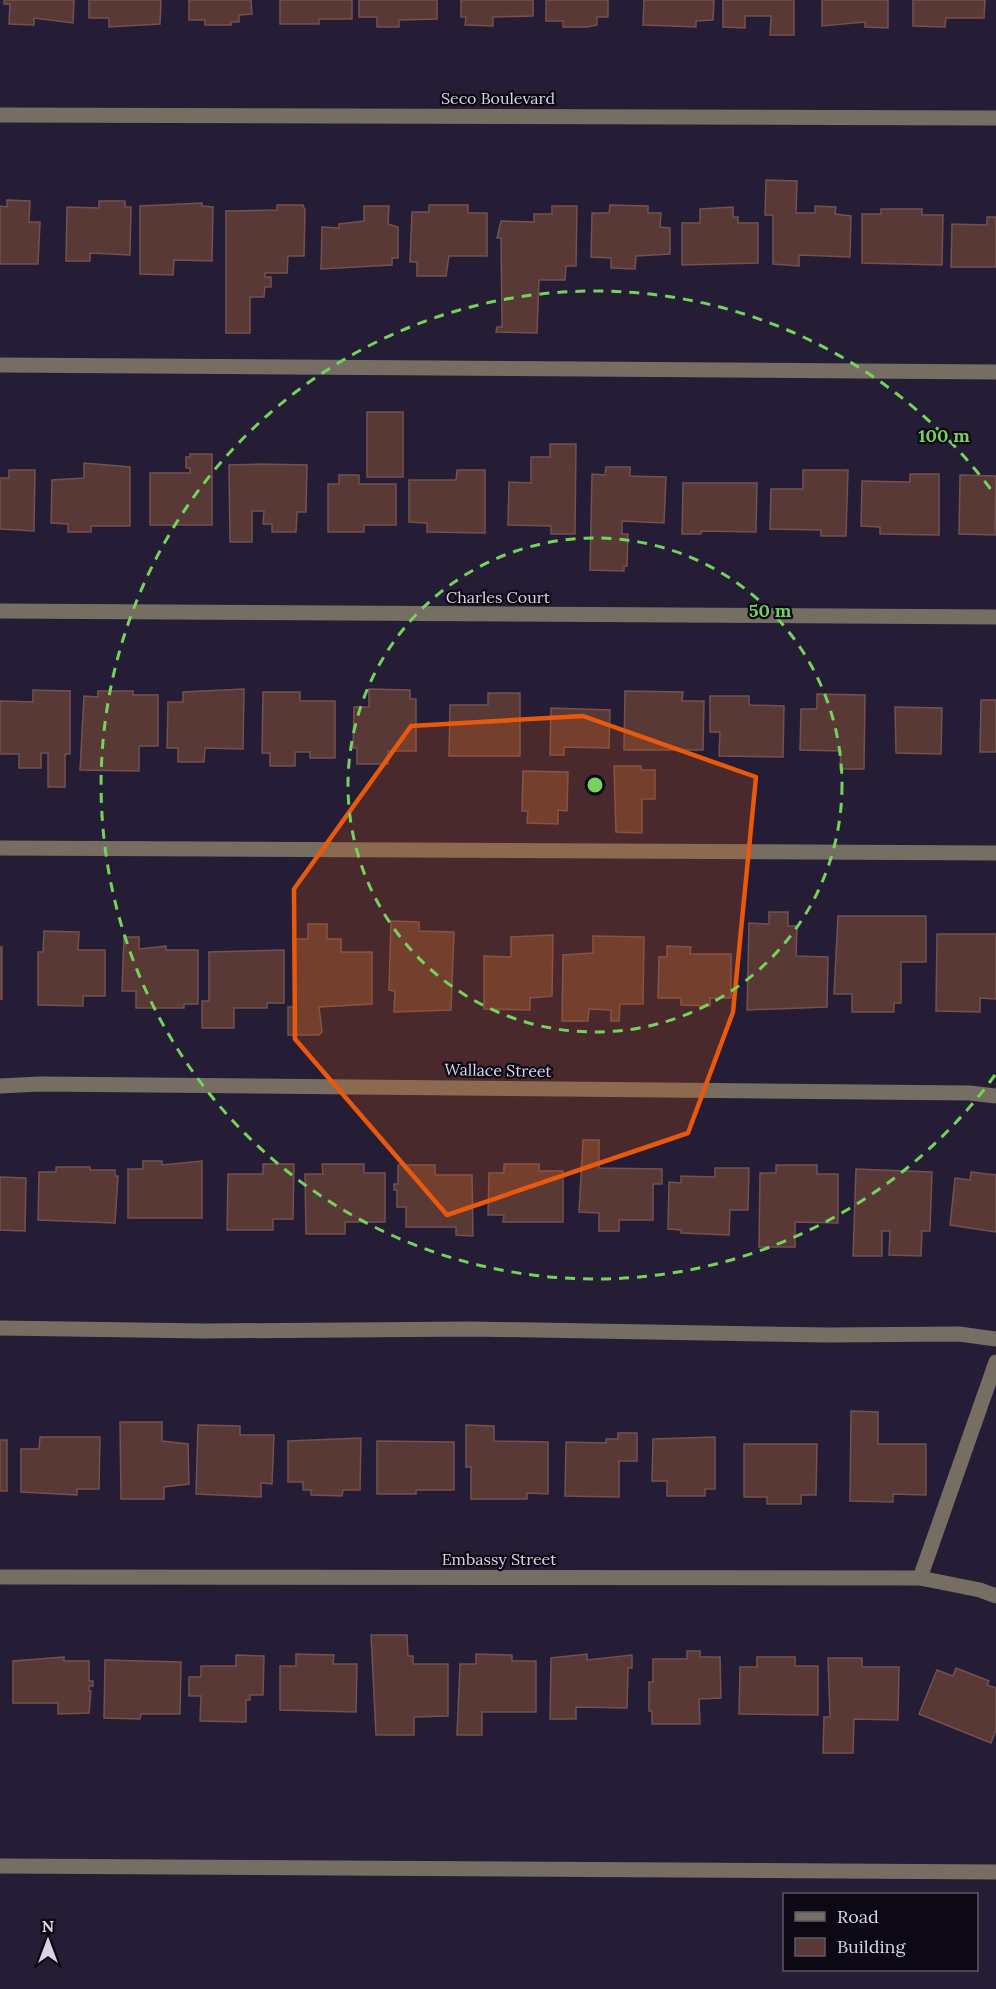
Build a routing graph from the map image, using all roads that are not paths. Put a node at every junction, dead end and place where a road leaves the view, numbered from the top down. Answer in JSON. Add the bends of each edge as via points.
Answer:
{"nodes":[{"id":1,"x":0,"y":115,"type":"edge"},
{"id":2,"x":996,"y":118,"type":"edge"},
{"id":3,"x":0,"y":365,"type":"edge"},
{"id":4,"x":996,"y":372,"type":"edge"},
{"id":5,"x":0,"y":611,"type":"edge"},
{"id":6,"x":996,"y":617,"type":"edge"},
{"id":7,"x":0,"y":848,"type":"edge"},
{"id":8,"x":996,"y":853,"type":"edge"},
{"id":9,"x":0,"y":1086,"type":"edge"},
{"id":10,"x":996,"y":1096,"type":"edge"},
{"id":11,"x":0,"y":1328,"type":"edge"},
{"id":12,"x":996,"y":1339,"type":"edge"},
{"id":13,"x":996,"y":1362,"type":"edge"},
{"id":14,"x":0,"y":1577,"type":"edge"},
{"id":15,"x":920,"y":1578,"type":"junction"},
{"id":16,"x":996,"y":1596,"type":"edge"},
{"id":17,"x":0,"y":1866,"type":"edge"},
{"id":18,"x":996,"y":1872,"type":"edge"}],
"edges":[{"from":1,"to":2,"type":"street","name":"Seco Boulevard"},
{"from":3,"to":4,"type":"street"},
{"from":5,"to":6,"type":"street","name":"Charles Court"},
{"from":7,"to":8,"type":"street"},
{"from":9,"to":10,"type":"street","name":"Wallace Street"},
{"from":11,"to":12,"type":"street","via":[[959,1334]]},
{"from":13,"to":15,"type":"street"},
{"from":14,"to":15,"type":"street","name":"Embassy Street"},
{"from":15,"to":16,"type":"street","name":"Embassy Street"},
{"from":17,"to":18,"type":"street"}]}
